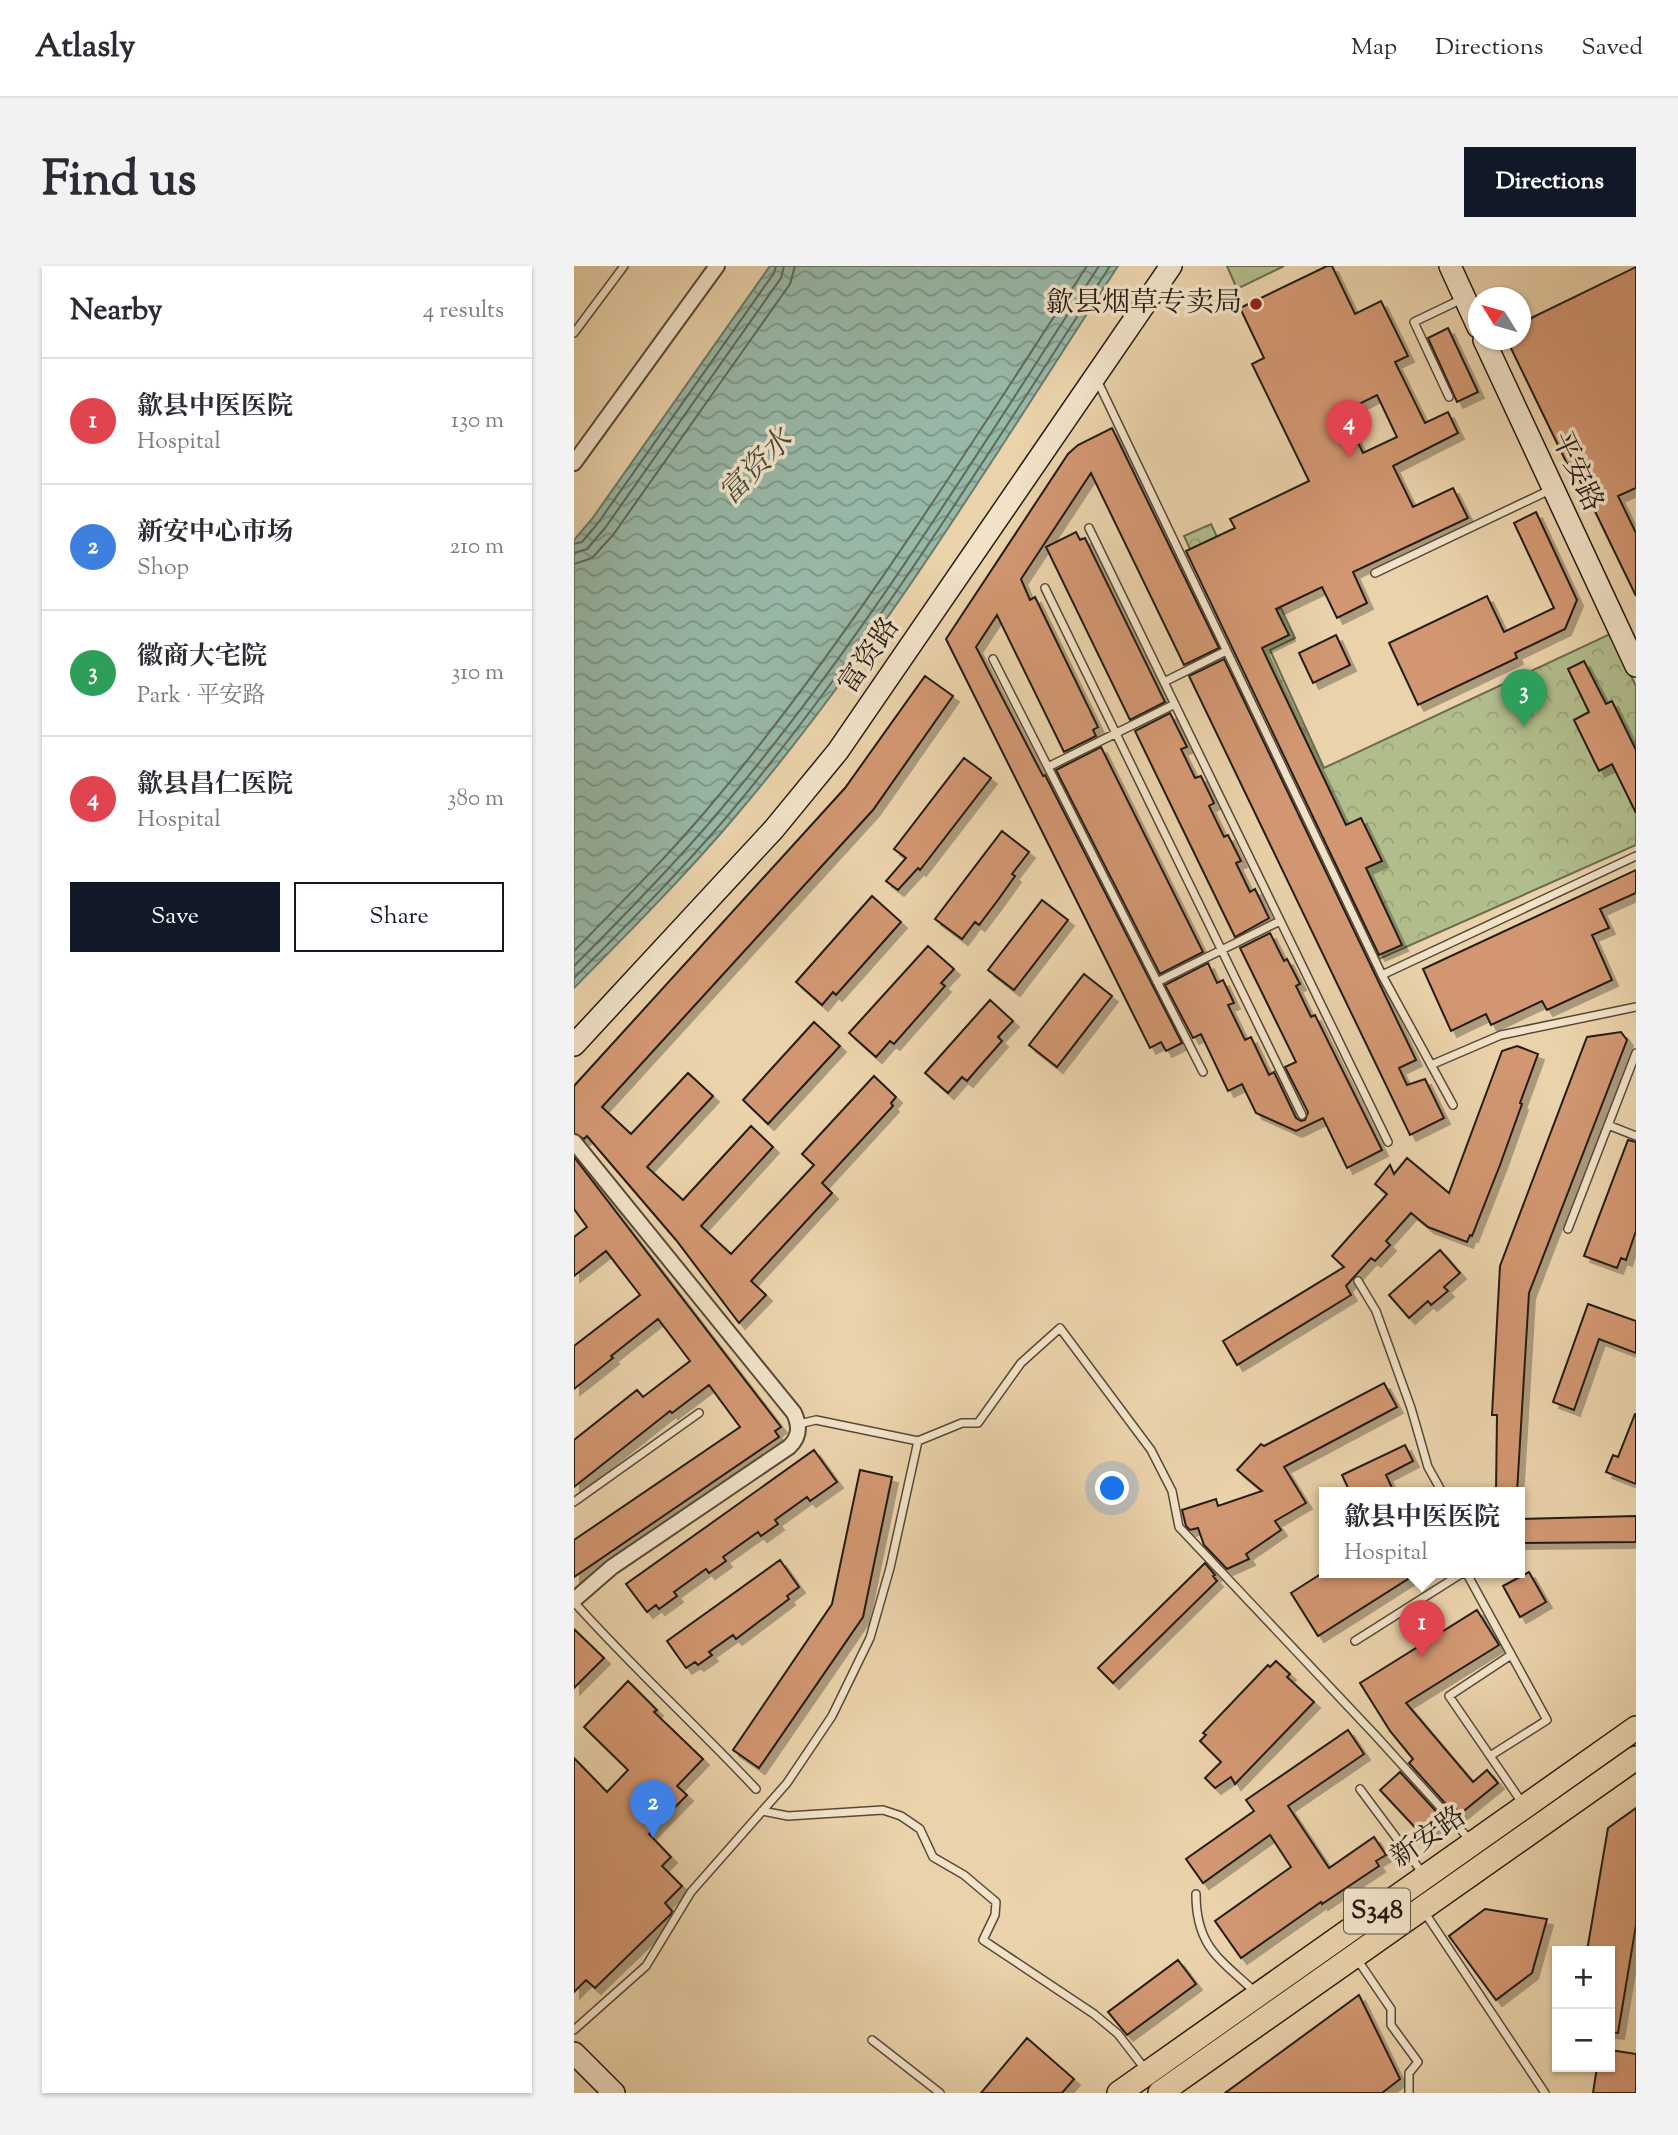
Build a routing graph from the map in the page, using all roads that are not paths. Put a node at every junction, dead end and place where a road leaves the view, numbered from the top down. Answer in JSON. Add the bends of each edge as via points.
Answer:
{"nodes":[{"id":1,"x":624,"y":266,"type":"edge"},
{"id":2,"x":718,"y":266,"type":"edge"},
{"id":3,"x":1171,"y":266,"type":"edge"},
{"id":4,"x":1450,"y":266,"type":"edge"},
{"id":5,"x":1465,"y":298,"type":"junction"},
{"id":6,"x":1468,"y":304,"type":"edge"},
{"id":7,"x":574,"y":333,"type":"edge"},
{"id":8,"x":1489,"y":350,"type":"edge"},
{"id":9,"x":1095,"y":376,"type":"junction"},
{"id":10,"x":1449,"y":397,"type":"dead end"},
{"id":11,"x":574,"y":463,"type":"edge"},
{"id":12,"x":1553,"y":488,"type":"junction"},
{"id":13,"x":1089,"y":528,"type":"dead end"},
{"id":14,"x":1376,"y":573,"type":"dead end"},
{"id":15,"x":1045,"y":588,"type":"dead end"},
{"id":16,"x":1226,"y":651,"type":"junction"},
{"id":17,"x":993,"y":659,"type":"dead end"},
{"id":18,"x":1636,"y":666,"type":"edge"},
{"id":19,"x":1164,"y":682,"type":"junction"},
{"id":20,"x":1175,"y":705,"type":"junction"},
{"id":21,"x":1115,"y":733,"type":"junction"},
{"id":22,"x":1048,"y":767,"type":"junction"},
{"id":23,"x":1636,"y":856,"type":"edge"},
{"id":24,"x":1280,"y":921,"type":"junction"},
{"id":25,"x":1222,"y":950,"type":"junction"},
{"id":26,"x":1382,"y":975,"type":"junction"},
{"id":27,"x":1157,"y":982,"type":"junction"},
{"id":28,"x":1636,"y":1007,"type":"edge"},
{"id":29,"x":574,"y":1045,"type":"edge"},
{"id":30,"x":1636,"y":1053,"type":"edge"},
{"id":31,"x":1431,"y":1065,"type":"junction"},
{"id":32,"x":1203,"y":1072,"type":"dead end"},
{"id":33,"x":1453,"y":1105,"type":"dead end"},
{"id":34,"x":1302,"y":1115,"type":"dead end"},
{"id":35,"x":1608,"y":1125,"type":"junction"},
{"id":36,"x":1636,"y":1136,"type":"edge"},
{"id":37,"x":574,"y":1142,"type":"edge"},
{"id":38,"x":1388,"y":1142,"type":"dead end"},
{"id":39,"x":1568,"y":1229,"type":"dead end"},
{"id":40,"x":1358,"y":1281,"type":"dead end"},
{"id":41,"x":699,"y":1413,"type":"dead end"},
{"id":42,"x":799,"y":1424,"type":"junction"},
{"id":43,"x":918,"y":1441,"type":"junction"},
{"id":44,"x":1439,"y":1487,"type":"edge"},
{"id":45,"x":574,"y":1502,"type":"edge"},
{"id":46,"x":1455,"y":1578,"type":"edge"},
{"id":47,"x":1468,"y":1578,"type":"edge"},
{"id":48,"x":574,"y":1601,"type":"edge"},
{"id":49,"x":1355,"y":1641,"type":"dead end"},
{"id":50,"x":1511,"y":1655,"type":"junction"},
{"id":51,"x":1636,"y":1728,"type":"edge"},
{"id":52,"x":1490,"y":1756,"type":"junction"},
{"id":53,"x":1636,"y":1758,"type":"edge"},
{"id":54,"x":757,"y":1789,"type":"dead end"},
{"id":55,"x":1360,"y":1789,"type":"dead end"},
{"id":56,"x":1525,"y":1807,"type":"junction"},
{"id":57,"x":762,"y":1811,"type":"junction"},
{"id":58,"x":1473,"y":1843,"type":"junction"},
{"id":59,"x":1425,"y":1877,"type":"junction"},
{"id":60,"x":1196,"y":1894,"type":"dead end"},
{"id":61,"x":1422,"y":1909,"type":"junction"},
{"id":62,"x":1355,"y":1955,"type":"junction"},
{"id":63,"x":1258,"y":1995,"type":"junction"},
{"id":64,"x":574,"y":2030,"type":"edge"},
{"id":65,"x":872,"y":2040,"type":"dead end"},
{"id":66,"x":574,"y":2053,"type":"edge"},
{"id":67,"x":1148,"y":2072,"type":"junction"},
{"id":68,"x":1170,"y":2090,"type":"edge"},
{"id":69,"x":614,"y":2093,"type":"edge"},
{"id":70,"x":940,"y":2093,"type":"edge"},
{"id":71,"x":1119,"y":2093,"type":"edge"},
{"id":72,"x":1409,"y":2093,"type":"edge"},
{"id":73,"x":1545,"y":2093,"type":"edge"}],
"edges":[{"from":1,"to":7,"type":"lane"},
{"from":2,"to":11,"type":"street"},
{"from":3,"to":9,"type":"street","name":"富资路"},
{"from":4,"to":5,"type":"street"},
{"from":5,"to":6,"type":"street"},
{"from":5,"to":10,"type":"lane","via":[[1414,322]]},
{"from":8,"to":12,"type":"street","name":"平安路"},
{"from":9,"to":16,"type":"lane"},
{"from":9,"to":29,"type":"street","name":"富资路","via":[[838,751],[765,839]]},
{"from":12,"to":14,"type":"lane"},
{"from":12,"to":18,"type":"street","name":"平安路"},
{"from":13,"to":19,"type":"lane"},
{"from":15,"to":21,"type":"lane"},
{"from":16,"to":19,"type":"lane"},
{"from":16,"to":26,"type":"lane"},
{"from":17,"to":22,"type":"lane"},
{"from":19,"to":20,"type":"lane"},
{"from":20,"to":21,"type":"lane"},
{"from":20,"to":24,"type":"lane"},
{"from":21,"to":22,"type":"lane"},
{"from":21,"to":25,"type":"lane"},
{"from":22,"to":27,"type":"lane"},
{"from":23,"to":26,"type":"lane"},
{"from":24,"to":25,"type":"lane"},
{"from":24,"to":38,"type":"lane"},
{"from":25,"to":27,"type":"lane"},
{"from":25,"to":34,"type":"lane"},
{"from":26,"to":31,"type":"lane"},
{"from":27,"to":32,"type":"lane"},
{"from":28,"to":31,"type":"lane","via":[[1501,1035]]},
{"from":30,"to":35,"type":"lane"},
{"from":31,"to":33,"type":"lane"},
{"from":35,"to":36,"type":"lane"},
{"from":35,"to":39,"type":"lane"},
{"from":37,"to":42,"type":"street"},
{"from":40,"to":44,"type":"lane","via":[[1376,1311],[1428,1467]]},
{"from":41,"to":45,"type":"lane"},
{"from":42,"to":43,"type":"lane","via":[[816,1420]]},
{"from":42,"to":48,"type":"street","via":[[789,1447],[612,1567]]},
{"from":43,"to":57,"type":"lane","via":[[870,1638],[832,1716],[787,1783]]},
{"from":43,"to":58,"type":"lane","via":[[962,1423],[978,1423],[1021,1363],[1059,1328],[1151,1450],[1172,1490],[1179,1527]]},
{"from":46,"to":49,"type":"lane"},
{"from":47,"to":50,"type":"lane"},
{"from":48,"to":54,"type":"lane"},
{"from":50,"to":52,"type":"lane","via":[[1547,1720]]},
{"from":50,"to":52,"type":"lane","via":[[1449,1696]]},
{"from":51,"to":56,"type":"main road","name":"新安路","number":"S348"},
{"from":52,"to":56,"type":"lane"},
{"from":53,"to":61,"type":"main road","name":"新安路","number":"S348"},
{"from":55,"to":59,"type":"lane"},
{"from":56,"to":58,"type":"main road","name":"新安路","number":"S348"},
{"from":57,"to":64,"type":"lane","via":[[691,1892],[646,1966]]},
{"from":57,"to":67,"type":"lane","via":[[788,1816],[883,1810],[901,1816],[920,1829],[933,1857],[996,1902],[984,1940],[1094,2014],[1118,2034]]},
{"from":58,"to":59,"type":"main road","name":"新安路","number":"S348"},
{"from":59,"to":63,"type":"main road","name":"新安路","number":"S348"},
{"from":60,"to":63,"type":"lane","via":[[1196,1916],[1210,1949]]},
{"from":61,"to":62,"type":"main road","name":"新安路","number":"S348"},
{"from":61,"to":73,"type":"lane"},
{"from":62,"to":68,"type":"main road","name":"新安路","number":"S348"},
{"from":62,"to":72,"type":"lane","via":[[1391,2009],[1391,2025],[1418,2062],[1409,2073]]},
{"from":63,"to":67,"type":"main road","name":"新安路","number":"S348"},
{"from":65,"to":70,"type":"lane"},
{"from":66,"to":69,"type":"street"},
{"from":67,"to":71,"type":"main road","name":"新安路","number":"S348"}]}
